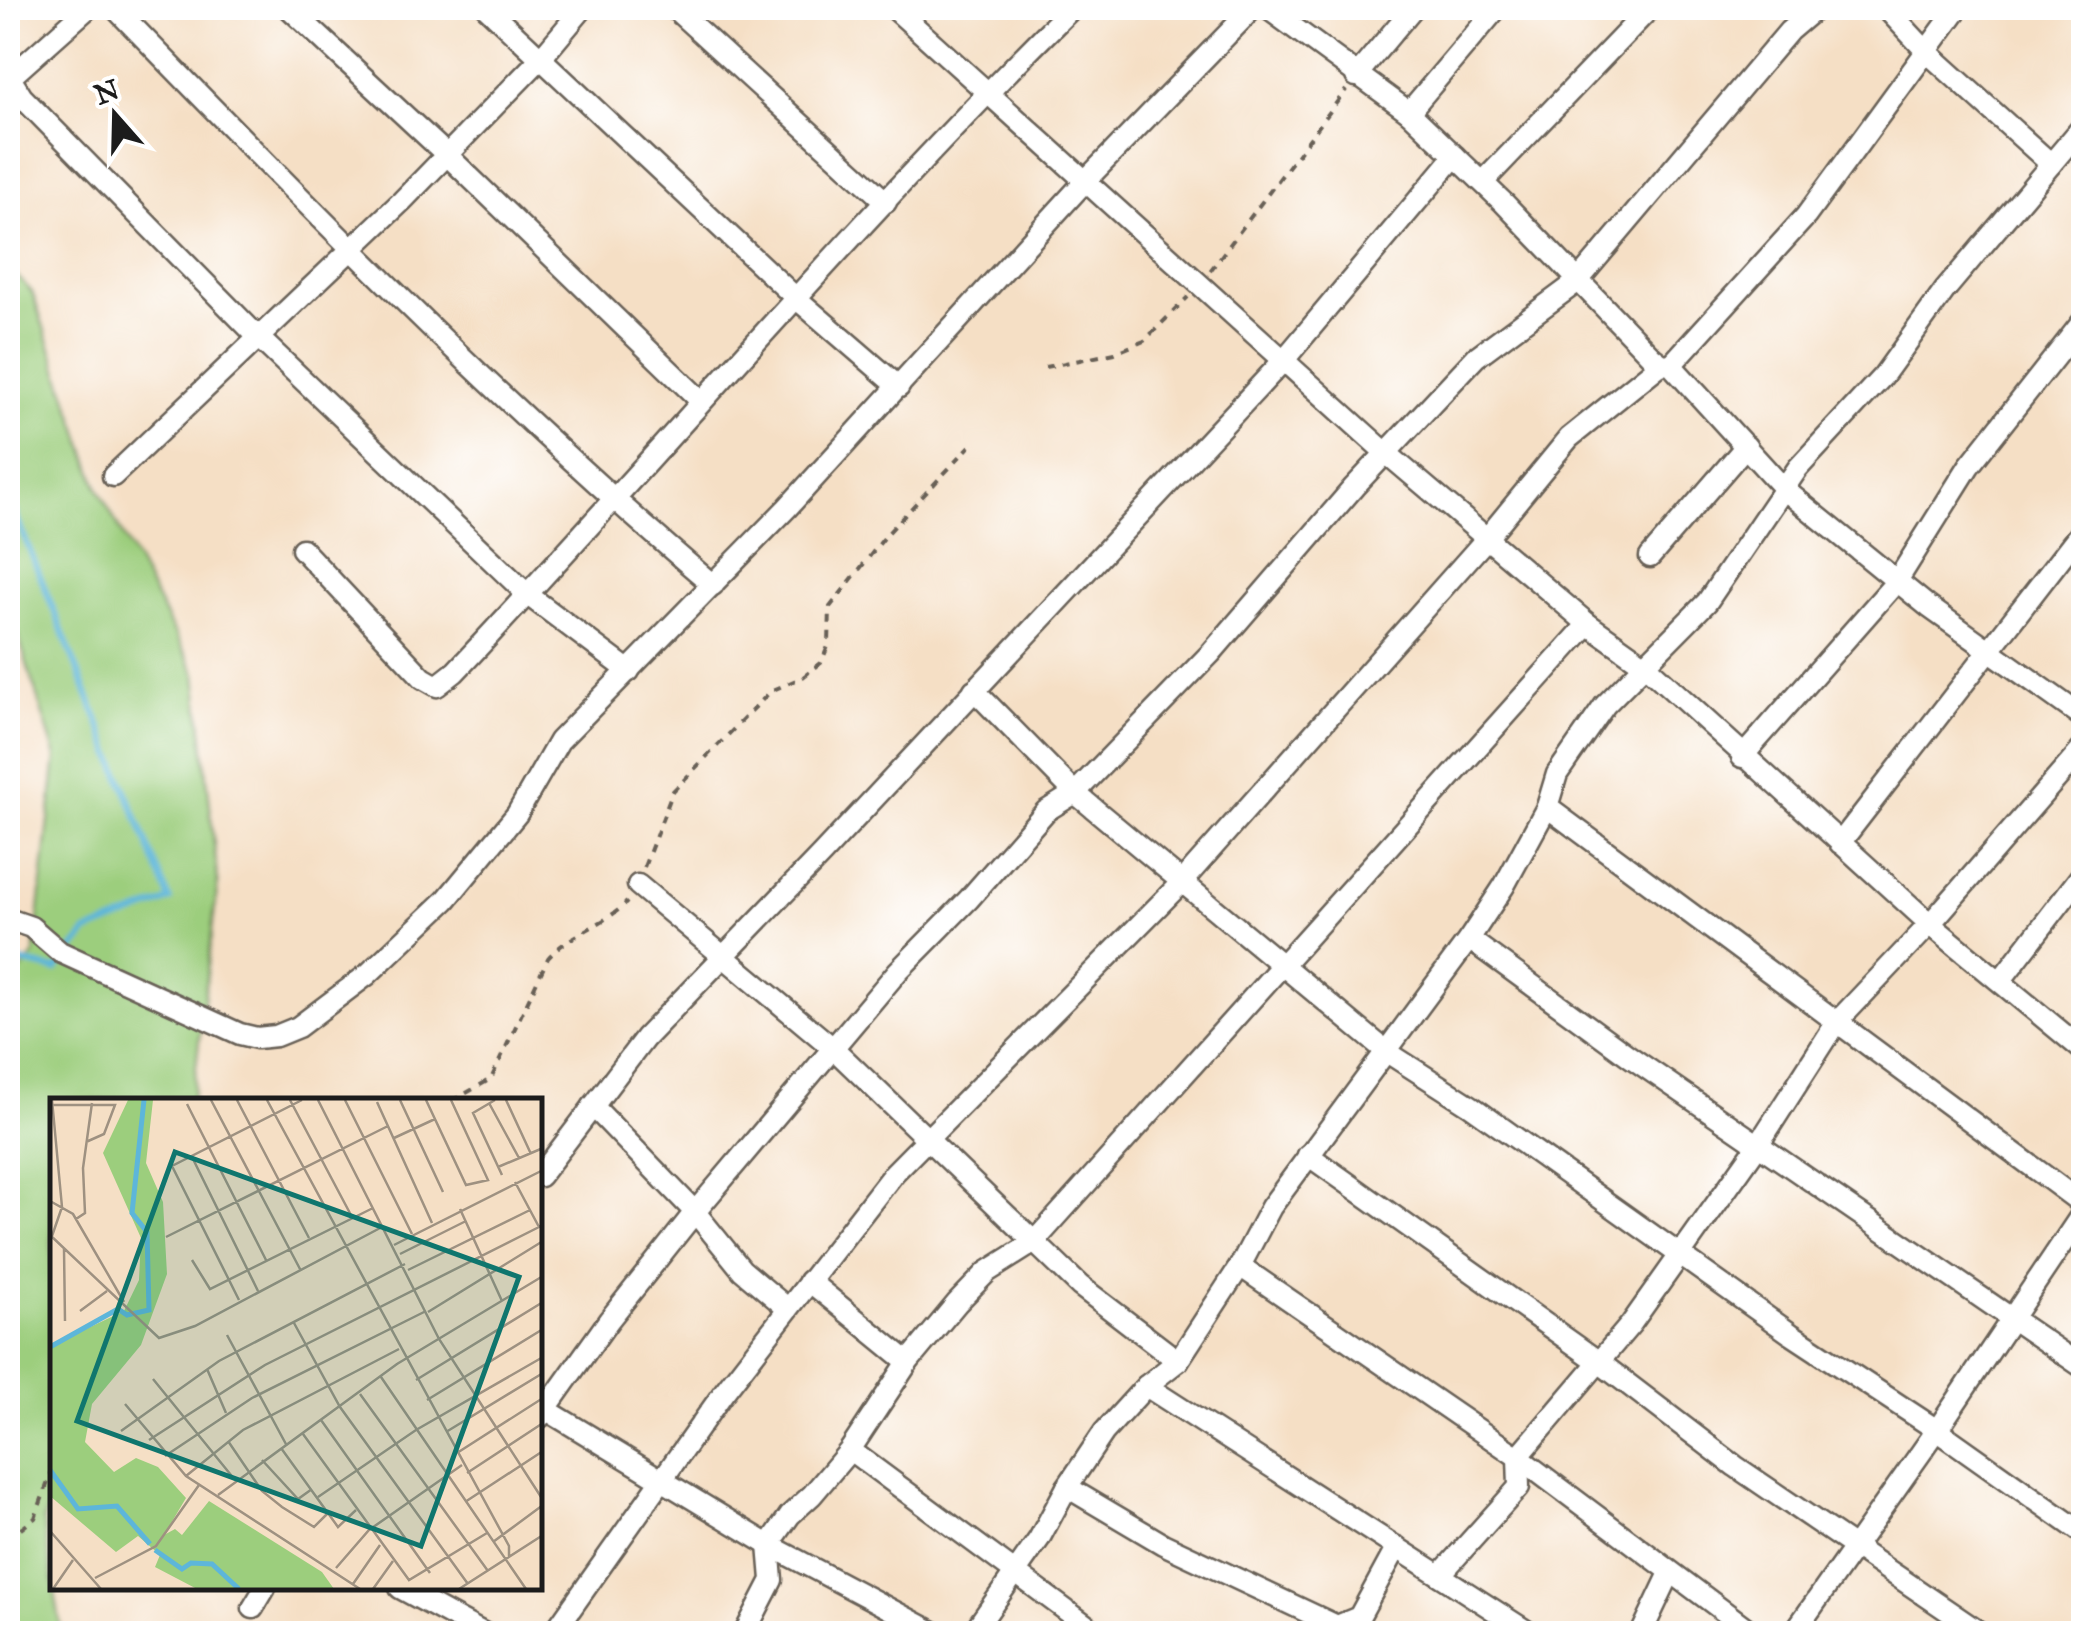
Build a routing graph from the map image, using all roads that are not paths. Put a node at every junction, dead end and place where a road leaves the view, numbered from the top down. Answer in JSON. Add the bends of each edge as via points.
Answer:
{"nodes":[{"id":1,"x":88,"y":8,"type":"edge"},
{"id":2,"x":115,"y":8,"type":"edge"},
{"id":3,"x":289,"y":8,"type":"edge"},
{"id":4,"x":487,"y":8,"type":"edge"},
{"id":5,"x":583,"y":8,"type":"edge"},
{"id":6,"x":674,"y":8,"type":"edge"},
{"id":7,"x":894,"y":8,"type":"edge"},
{"id":8,"x":1072,"y":8,"type":"edge"},
{"id":9,"x":1253,"y":8,"type":"edge"},
{"id":10,"x":1267,"y":8,"type":"edge"},
{"id":11,"x":1413,"y":8,"type":"edge"},
{"id":12,"x":1497,"y":8,"type":"edge"},
{"id":13,"x":1650,"y":8,"type":"edge"},
{"id":14,"x":1816,"y":8,"type":"edge"},
{"id":15,"x":1886,"y":8,"type":"edge"},
{"id":16,"x":1958,"y":8,"type":"edge"},
{"id":17,"x":1926,"y":52,"type":"junction"},
{"id":18,"x":542,"y":56,"type":"junction"},
{"id":19,"x":1356,"y":76,"type":"junction"},
{"id":20,"x":986,"y":94,"type":"junction"},
{"id":21,"x":1408,"y":112,"type":"junction"},
{"id":22,"x":2084,"y":125,"type":"edge"},
{"id":23,"x":447,"y":155,"type":"junction"},
{"id":24,"x":1455,"y":156,"type":"junction"},
{"id":25,"x":2051,"y":164,"type":"junction"},
{"id":26,"x":1087,"y":179,"type":"junction"},
{"id":27,"x":1483,"y":182,"type":"junction"},
{"id":28,"x":886,"y":202,"type":"junction"},
{"id":29,"x":348,"y":249,"type":"junction"},
{"id":30,"x":1577,"y":282,"type":"junction"},
{"id":31,"x":797,"y":300,"type":"junction"},
{"id":32,"x":2084,"y":320,"type":"edge"},
{"id":33,"x":258,"y":337,"type":"junction"},
{"id":34,"x":1283,"y":361,"type":"junction"},
{"id":35,"x":1666,"y":365,"type":"junction"},
{"id":36,"x":899,"y":388,"type":"junction"},
{"id":37,"x":701,"y":401,"type":"junction"},
{"id":38,"x":1746,"y":446,"type":"junction"},
{"id":39,"x":1385,"y":452,"type":"junction"},
{"id":40,"x":114,"y":476,"type":"dead end"},
{"id":41,"x":1785,"y":490,"type":"junction"},
{"id":42,"x":612,"y":500,"type":"junction"},
{"id":43,"x":2084,"y":528,"type":"edge"},
{"id":44,"x":1487,"y":538,"type":"junction"},
{"id":45,"x":302,"y":549,"type":"dead end"},
{"id":46,"x":1650,"y":557,"type":"dead end"},
{"id":47,"x":1896,"y":581,"type":"junction"},
{"id":48,"x":713,"y":585,"type":"junction"},
{"id":49,"x":528,"y":595,"type":"junction"},
{"id":50,"x":1588,"y":624,"type":"junction"},
{"id":51,"x":1990,"y":648,"type":"junction"},
{"id":52,"x":1644,"y":664,"type":"junction"},
{"id":53,"x":629,"y":672,"type":"junction"},
{"id":54,"x":974,"y":690,"type":"junction"},
{"id":55,"x":2084,"y":718,"type":"edge"},
{"id":56,"x":2084,"y":747,"type":"edge"},
{"id":57,"x":1742,"y":757,"type":"junction"},
{"id":58,"x":1074,"y":793,"type":"junction"},
{"id":59,"x":1547,"y":807,"type":"junction"},
{"id":60,"x":1840,"y":843,"type":"junction"},
{"id":61,"x":2084,"y":872,"type":"edge"},
{"id":62,"x":1181,"y":883,"type":"junction"},
{"id":63,"x":638,"y":885,"type":"road end"},
{"id":64,"x":8,"y":900,"type":"edge"},
{"id":65,"x":8,"y":919,"type":"edge"},
{"id":66,"x":1930,"y":924,"type":"junction"},
{"id":67,"x":31,"y":927,"type":"junction"},
{"id":68,"x":1469,"y":940,"type":"junction"},
{"id":69,"x":724,"y":956,"type":"junction"},
{"id":70,"x":1283,"y":967,"type":"junction"},
{"id":71,"x":2001,"y":980,"type":"junction"},
{"id":72,"x":1837,"y":1022,"type":"junction"},
{"id":73,"x":834,"y":1049,"type":"junction"},
{"id":74,"x":2084,"y":1051,"type":"edge"},
{"id":75,"x":1387,"y":1052,"type":"junction"},
{"id":76,"x":594,"y":1106,"type":"junction"},
{"id":77,"x":926,"y":1140,"type":"junction"},
{"id":78,"x":1758,"y":1144,"type":"junction"},
{"id":79,"x":1308,"y":1155,"type":"junction"},
{"id":80,"x":542,"y":1173,"type":"edge"},
{"id":81,"x":2084,"y":1208,"type":"edge"},
{"id":82,"x":695,"y":1212,"type":"junction"},
{"id":83,"x":1033,"y":1243,"type":"junction"},
{"id":84,"x":1681,"y":1254,"type":"junction"},
{"id":85,"x":1240,"y":1266,"type":"junction"},
{"id":86,"x":809,"y":1281,"type":"junction"},
{"id":87,"x":787,"y":1308,"type":"junction"},
{"id":88,"x":2009,"y":1319,"type":"junction"},
{"id":89,"x":1178,"y":1361,"type":"junction"},
{"id":90,"x":908,"y":1362,"type":"junction"},
{"id":91,"x":1598,"y":1362,"type":"junction"},
{"id":92,"x":2084,"y":1368,"type":"edge"},
{"id":93,"x":1146,"y":1386,"type":"junction"},
{"id":94,"x":542,"y":1411,"type":"edge"},
{"id":95,"x":1937,"y":1430,"type":"junction"},
{"id":96,"x":850,"y":1450,"type":"junction"},
{"id":97,"x":1518,"y":1456,"type":"junction"},
{"id":98,"x":660,"y":1480,"type":"junction"},
{"id":99,"x":1067,"y":1487,"type":"junction"},
{"id":100,"x":2084,"y":1534,"type":"edge"},
{"id":101,"x":769,"y":1545,"type":"junction"},
{"id":102,"x":1397,"y":1547,"type":"junction"},
{"id":103,"x":1854,"y":1547,"type":"junction"},
{"id":104,"x":1016,"y":1573,"type":"junction"},
{"id":105,"x":1670,"y":1573,"type":"junction"},
{"id":106,"x":1440,"y":1575,"type":"junction"},
{"id":107,"x":263,"y":1591,"type":"edge"},
{"id":108,"x":428,"y":1595,"type":"edge"},
{"id":109,"x":252,"y":1608,"type":"dead end"},
{"id":110,"x":486,"y":1634,"type":"edge"},
{"id":111,"x":553,"y":1634,"type":"edge"},
{"id":112,"x":744,"y":1634,"type":"edge"},
{"id":113,"x":937,"y":1634,"type":"edge"},
{"id":114,"x":972,"y":1634,"type":"edge"},
{"id":115,"x":1098,"y":1634,"type":"edge"},
{"id":116,"x":1531,"y":1634,"type":"edge"},
{"id":117,"x":1640,"y":1634,"type":"edge"},
{"id":118,"x":1754,"y":1634,"type":"edge"},
{"id":119,"x":1793,"y":1634,"type":"edge"},
{"id":120,"x":1982,"y":1634,"type":"edge"}],
"edges":[{"from":1,"to":33,"type":"street","via":[[12,81]]},
{"from":2,"to":29,"type":"street"},
{"from":3,"to":23,"type":"street"},
{"from":4,"to":18,"type":"street"},
{"from":5,"to":18,"type":"street"},
{"from":6,"to":28,"type":"street"},
{"from":7,"to":20,"type":"street"},
{"from":8,"to":20,"type":"street"},
{"from":9,"to":26,"type":"street"},
{"from":10,"to":19,"type":"street"},
{"from":11,"to":19,"type":"street"},
{"from":12,"to":21,"type":"street"},
{"from":13,"to":27,"type":"street"},
{"from":14,"to":30,"type":"street","via":[[1789,30]]},
{"from":15,"to":17,"type":"street"},
{"from":16,"to":17,"type":"street"},
{"from":17,"to":25,"type":"street"},
{"from":17,"to":35,"type":"street","via":[[1806,216]]},
{"from":18,"to":23,"type":"street"},
{"from":18,"to":31,"type":"street"},
{"from":19,"to":21,"type":"street"},
{"from":20,"to":26,"type":"street"},
{"from":20,"to":28,"type":"street"},
{"from":21,"to":24,"type":"street"},
{"from":22,"to":25,"type":"street"},
{"from":23,"to":29,"type":"street"},
{"from":23,"to":37,"type":"street"},
{"from":24,"to":27,"type":"street"},
{"from":24,"to":34,"type":"street"},
{"from":25,"to":41,"type":"street"},
{"from":26,"to":34,"type":"street"},
{"from":26,"to":36,"type":"street"},
{"from":27,"to":30,"type":"street"},
{"from":28,"to":31,"type":"street"},
{"from":29,"to":33,"type":"street"},
{"from":29,"to":42,"type":"street"},
{"from":30,"to":35,"type":"street"},
{"from":30,"to":39,"type":"street","via":[[1476,357]]},
{"from":31,"to":36,"type":"street"},
{"from":31,"to":37,"type":"street"},
{"from":32,"to":47,"type":"street","via":[[1968,466]]},
{"from":33,"to":40,"type":"street"},
{"from":33,"to":49,"type":"street"},
{"from":34,"to":39,"type":"street"},
{"from":34,"to":54,"type":"street"},
{"from":35,"to":38,"type":"street"},
{"from":35,"to":44,"type":"street","via":[[1568,438]]},
{"from":36,"to":48,"type":"street"},
{"from":37,"to":42,"type":"street"},
{"from":38,"to":41,"type":"street"},
{"from":38,"to":46,"type":"street"},
{"from":39,"to":44,"type":"street"},
{"from":39,"to":58,"type":"street","via":[[1211,652]]},
{"from":41,"to":47,"type":"street"},
{"from":41,"to":52,"type":"street","via":[[1707,602]]},
{"from":42,"to":48,"type":"street"},
{"from":42,"to":49,"type":"street"},
{"from":43,"to":51,"type":"street"},
{"from":44,"to":50,"type":"street"},
{"from":44,"to":62,"type":"street"},
{"from":45,"to":49,"type":"street","via":[[437,686]]},
{"from":47,"to":51,"type":"street"},
{"from":47,"to":57,"type":"street"},
{"from":48,"to":53,"type":"street"},
{"from":49,"to":53,"type":"street"},
{"from":50,"to":52,"type":"street"},
{"from":50,"to":70,"type":"street"},
{"from":51,"to":55,"type":"street"},
{"from":51,"to":60,"type":"street"},
{"from":52,"to":57,"type":"street"},
{"from":52,"to":59,"type":"street","via":[[1558,774]]},
{"from":53,"to":67,"type":"street","via":[[559,741],[516,814],[446,900],[367,975],[298,1027],[276,1036],[240,1034],[60,952]]},
{"from":54,"to":58,"type":"street"},
{"from":54,"to":69,"type":"street"},
{"from":56,"to":66,"type":"street"},
{"from":57,"to":60,"type":"street"},
{"from":58,"to":62,"type":"street"},
{"from":58,"to":73,"type":"street","via":[[1046,811]]},
{"from":59,"to":68,"type":"street"},
{"from":59,"to":72,"type":"street"},
{"from":60,"to":66,"type":"street"},
{"from":61,"to":71,"type":"street"},
{"from":62,"to":70,"type":"street"},
{"from":62,"to":77,"type":"street"},
{"from":63,"to":69,"type":"street"},
{"from":64,"to":67,"type":"street"},
{"from":65,"to":67,"type":"street"},
{"from":66,"to":71,"type":"street"},
{"from":66,"to":72,"type":"street"},
{"from":68,"to":75,"type":"street"},
{"from":68,"to":78,"type":"street"},
{"from":69,"to":73,"type":"street"},
{"from":69,"to":76,"type":"street","via":[[645,1038]]},
{"from":70,"to":75,"type":"street"},
{"from":70,"to":83,"type":"street"},
{"from":71,"to":74,"type":"street"},
{"from":72,"to":78,"type":"street"},
{"from":72,"to":81,"type":"street"},
{"from":73,"to":77,"type":"street"},
{"from":73,"to":82,"type":"street"},
{"from":75,"to":79,"type":"street"},
{"from":75,"to":84,"type":"street"},
{"from":76,"to":80,"type":"street"},
{"from":76,"to":82,"type":"street"},
{"from":77,"to":83,"type":"street"},
{"from":77,"to":86,"type":"street"},
{"from":78,"to":84,"type":"street"},
{"from":78,"to":88,"type":"street"},
{"from":79,"to":85,"type":"street"},
{"from":79,"to":91,"type":"street"},
{"from":81,"to":88,"type":"street"},
{"from":82,"to":87,"type":"street","via":[[742,1270]]},
{"from":82,"to":94,"type":"street"},
{"from":83,"to":89,"type":"street"},
{"from":83,"to":90,"type":"street","via":[[987,1272]]},
{"from":84,"to":91,"type":"street"},
{"from":84,"to":95,"type":"street"},
{"from":85,"to":89,"type":"street"},
{"from":85,"to":97,"type":"street"},
{"from":86,"to":87,"type":"street"},
{"from":86,"to":90,"type":"street"},
{"from":87,"to":98,"type":"street"},
{"from":88,"to":92,"type":"street"},
{"from":88,"to":95,"type":"street"},
{"from":89,"to":93,"type":"street"},
{"from":90,"to":96,"type":"street"},
{"from":91,"to":97,"type":"street"},
{"from":91,"to":103,"type":"street"},
{"from":93,"to":99,"type":"street"},
{"from":93,"to":102,"type":"street"},
{"from":94,"to":98,"type":"street"},
{"from":95,"to":100,"type":"street"},
{"from":95,"to":103,"type":"street"},
{"from":96,"to":101,"type":"street"},
{"from":96,"to":104,"type":"street"},
{"from":97,"to":105,"type":"street"},
{"from":97,"to":106,"type":"street","via":[[1519,1487]]},
{"from":98,"to":101,"type":"street"},
{"from":98,"to":111,"type":"street"},
{"from":99,"to":102,"type":"street","via":[[1163,1544],[1337,1626],[1359,1617]]},
{"from":99,"to":104,"type":"street"},
{"from":101,"to":112,"type":"street","via":[[772,1580]]},
{"from":101,"to":113,"type":"street"},
{"from":102,"to":106,"type":"street"},
{"from":103,"to":119,"type":"street"},
{"from":103,"to":120,"type":"street"},
{"from":104,"to":114,"type":"street"},
{"from":104,"to":115,"type":"street"},
{"from":105,"to":117,"type":"street"},
{"from":105,"to":118,"type":"street"},
{"from":106,"to":116,"type":"street"},
{"from":107,"to":109,"type":"street"},
{"from":108,"to":110,"type":"street"}]}
